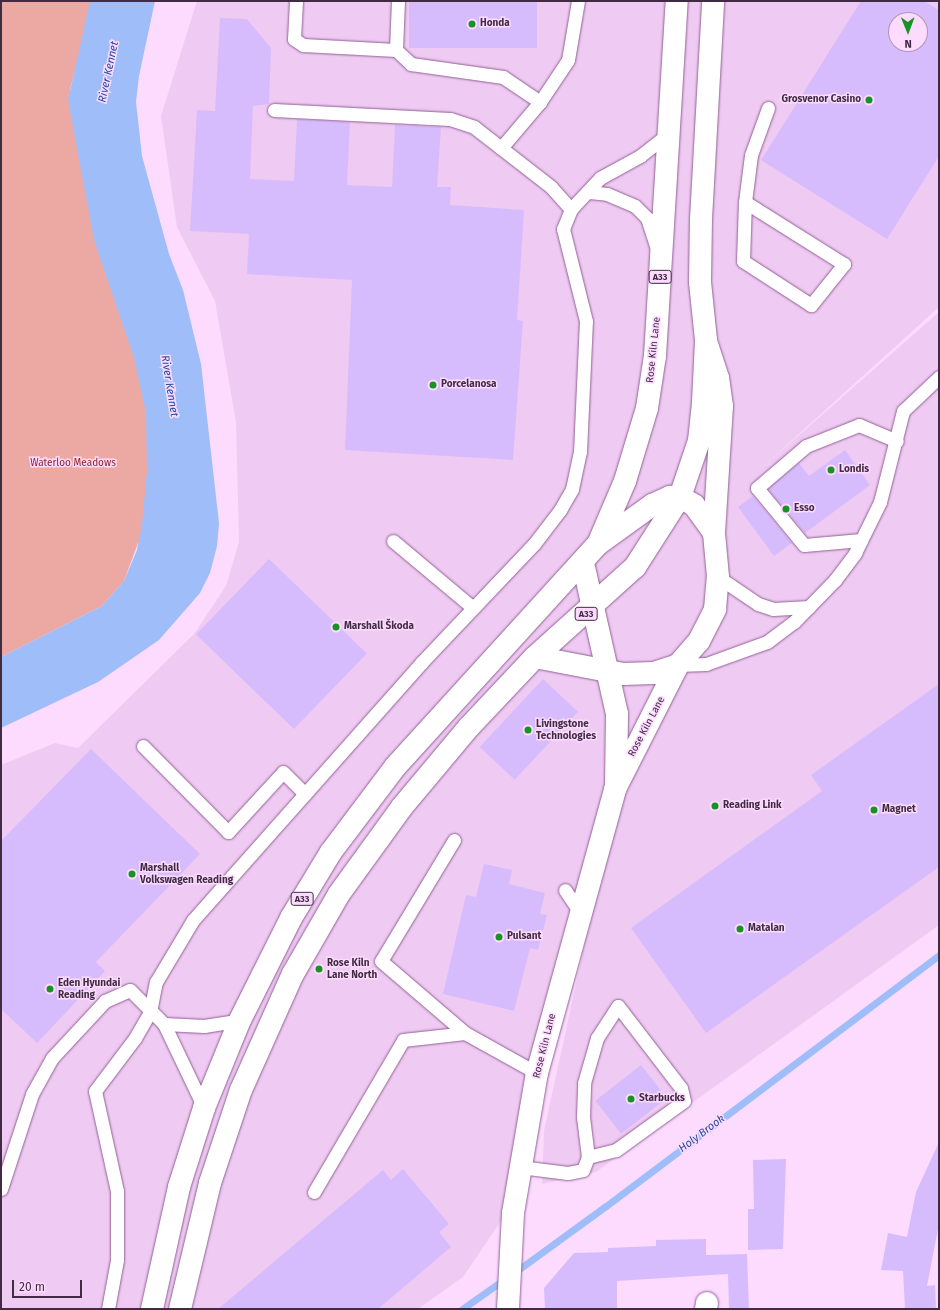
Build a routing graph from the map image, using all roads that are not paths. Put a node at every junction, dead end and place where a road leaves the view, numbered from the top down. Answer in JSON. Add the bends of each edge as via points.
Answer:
{"nodes":[{"id":1,"x":296,"y":1,"type":"edge"},
{"id":2,"x":398,"y":1,"type":"edge"},
{"id":3,"x":578,"y":1,"type":"edge"},
{"id":4,"x":677,"y":1,"type":"edge"},
{"id":5,"x":713,"y":1,"type":"edge"},
{"id":6,"x":396,"y":50,"type":"junction"},
{"id":7,"x":540,"y":102,"type":"junction"},
{"id":8,"x":768,"y":108,"type":"dead end"},
{"id":9,"x":274,"y":110,"type":"dead end"},
{"id":10,"x":667,"y":135,"type":"junction"},
{"id":11,"x":501,"y":148,"type":"junction"},
{"id":12,"x":589,"y":192,"type":"junction"},
{"id":13,"x":745,"y":202,"type":"junction"},
{"id":14,"x":571,"y":209,"type":"junction"},
{"id":15,"x":660,"y":259,"type":"junction"},
{"id":16,"x":706,"y":340,"type":"junction"},
{"id":17,"x":939,"y":377,"type":"edge"},
{"id":18,"x":897,"y":441,"type":"junction"},
{"id":19,"x":680,"y":497,"type":"junction"},
{"id":20,"x":714,"y":533,"type":"junction"},
{"id":21,"x":861,"y":540,"type":"junction"},
{"id":22,"x":393,"y":541,"type":"dead end"},
{"id":23,"x":598,"y":544,"type":"junction"},
{"id":24,"x":583,"y":563,"type":"junction"},
{"id":25,"x":718,"y":577,"type":"junction"},
{"id":26,"x":594,"y":607,"type":"junction"},
{"id":27,"x":809,"y":607,"type":"junction"},
{"id":28,"x":473,"y":608,"type":"junction"},
{"id":29,"x":534,"y":657,"type":"junction"},
{"id":30,"x":678,"y":665,"type":"junction"},
{"id":31,"x":608,"y":673,"type":"junction"},
{"id":32,"x":143,"y":746,"type":"dead end"},
{"id":33,"x":615,"y":789,"type":"junction"},
{"id":34,"x":305,"y":794,"type":"junction"},
{"id":35,"x":454,"y":840,"type":"dead end"},
{"id":36,"x":564,"y":890,"type":"dead end"},
{"id":37,"x":580,"y":912,"type":"junction"},
{"id":38,"x":150,"y":1012,"type":"junction"},
{"id":39,"x":240,"y":1020,"type":"junction"},
{"id":40,"x":164,"y":1024,"type":"junction"},
{"id":41,"x":465,"y":1033,"type":"junction"},
{"id":42,"x":537,"y":1073,"type":"junction"},
{"id":43,"x":204,"y":1108,"type":"junction"},
{"id":44,"x":588,"y":1157,"type":"junction"},
{"id":45,"x":520,"y":1167,"type":"junction"},
{"id":46,"x":1,"y":1189,"type":"edge"},
{"id":47,"x":314,"y":1192,"type":"dead end"},
{"id":48,"x":108,"y":1309,"type":"edge"},
{"id":49,"x":152,"y":1309,"type":"edge"},
{"id":50,"x":180,"y":1309,"type":"edge"},
{"id":51,"x":508,"y":1309,"type":"edge"}],
"edges":[{"from":1,"to":6,"type":"lane","via":[[294,39],[303,45]]},
{"from":2,"to":6,"type":"lane"},
{"from":3,"to":7,"type":"lane","via":[[568,60]]},
{"from":4,"to":10,"type":"main road","name":"Rose Kiln Lane","number":"A33"},
{"from":5,"to":16,"type":"main road","name":"Rose Kiln Lane","number":"A33","via":[[701,219],[700,282]]},
{"from":6,"to":7,"type":"lane","via":[[411,64],[503,77]]},
{"from":7,"to":11,"type":"lane"},
{"from":8,"to":13,"type":"lane","via":[[751,155]]},
{"from":9,"to":11,"type":"lane","via":[[450,119],[474,128]]},
{"from":10,"to":12,"type":"lane","via":[[640,156],[600,178]]},
{"from":10,"to":15,"type":"main road","name":"Rose Kiln Lane","number":"A33"},
{"from":11,"to":14,"type":"lane","via":[[551,187]]},
{"from":12,"to":14,"type":"lane"},
{"from":12,"to":15,"type":"lane","via":[[608,194],[635,206],[647,218]]},
{"from":13,"to":13,"type":"lane","via":[[844,264],[811,305],[743,262]]},
{"from":14,"to":28,"type":"lane","via":[[563,229],[586,321],[580,452],[573,486],[560,510],[534,544]]},
{"from":15,"to":23,"type":"main road","name":"Rose Kiln Lane","number":"A33","via":[[655,356],[647,408],[627,475]]},
{"from":16,"to":19,"type":"main road","number":"A33","via":[[700,441]]},
{"from":16,"to":20,"type":"main road","name":"Rose Kiln Lane","via":[[718,378],[722,406]]},
{"from":17,"to":18,"type":"lane","via":[[903,411]]},
{"from":18,"to":21,"type":"lane","via":[[880,502]]},
{"from":18,"to":21,"type":"lane","via":[[859,425],[806,446],[757,488],[804,545]]},
{"from":19,"to":20,"type":"main road","via":[[694,505]]},
{"from":19,"to":23,"type":"main road","via":[[652,505]]},
{"from":19,"to":26,"type":"main road","number":"A33","via":[[635,567]]},
{"from":20,"to":25,"type":"main road","name":"Rose Kiln Lane"},
{"from":21,"to":27,"type":"lane","via":[[835,580]]},
{"from":22,"to":28,"type":"lane"},
{"from":23,"to":24,"type":"main road","number":"A33"},
{"from":24,"to":26,"type":"main road","name":"Rose Kiln Lane"},
{"from":24,"to":39,"type":"main road","number":"A33","via":[[395,767],[331,852],[274,947]]},
{"from":25,"to":27,"type":"lane","via":[[758,604],[773,609]]},
{"from":25,"to":30,"type":"main road","name":"Rose Kiln Lane","via":[[715,609],[708,626]]},
{"from":26,"to":29,"type":"main road","number":"A33"},
{"from":26,"to":31,"type":"main road","name":"Rose Kiln Lane"},
{"from":27,"to":30,"type":"lane","via":[[783,633],[746,652],[706,664]]},
{"from":28,"to":34,"type":"lane"},
{"from":29,"to":31,"type":"main road"},
{"from":29,"to":50,"type":"main road","number":"A33","via":[[424,778],[368,851],[313,937],[275,1011],[241,1090],[210,1183]]},
{"from":30,"to":31,"type":"main road","via":[[654,673]]},
{"from":30,"to":33,"type":"main road","name":"Rose Kiln Lane"},
{"from":31,"to":33,"type":"main road","name":"Rose Kiln Lane","via":[[618,726]]},
{"from":32,"to":34,"type":"lane","via":[[228,832],[283,772]]},
{"from":33,"to":37,"type":"main road","name":"Rose Kiln Lane"},
{"from":34,"to":38,"type":"lane","via":[[193,920],[156,982]]},
{"from":35,"to":41,"type":"lane","via":[[381,961]]},
{"from":36,"to":37,"type":"lane"},
{"from":37,"to":42,"type":"main road","name":"Rose Kiln Lane"},
{"from":38,"to":40,"type":"lane"},
{"from":38,"to":46,"type":"lane","via":[[130,990],[105,1001],[52,1058],[32,1094]]},
{"from":38,"to":48,"type":"lane","via":[[135,1038],[95,1091],[117,1190],[117,1260]]},
{"from":39,"to":40,"type":"lane","via":[[204,1026]]},
{"from":39,"to":43,"type":"main road","number":"A33"},
{"from":40,"to":43,"type":"lane"},
{"from":41,"to":42,"type":"lane"},
{"from":41,"to":47,"type":"lane","via":[[403,1040]]},
{"from":42,"to":45,"type":"main road","name":"Rose Kiln Lane"},
{"from":43,"to":49,"type":"main road","number":"A33","via":[[179,1187]]},
{"from":44,"to":44,"type":"lane","via":[[583,1117],[584,1083],[597,1038],[618,1006],[681,1088],[684,1101],[616,1150]]},
{"from":44,"to":45,"type":"lane","via":[[583,1170],[568,1173]]},
{"from":45,"to":51,"type":"main road","name":"Rose Kiln Lane","via":[[513,1213]]}]}
